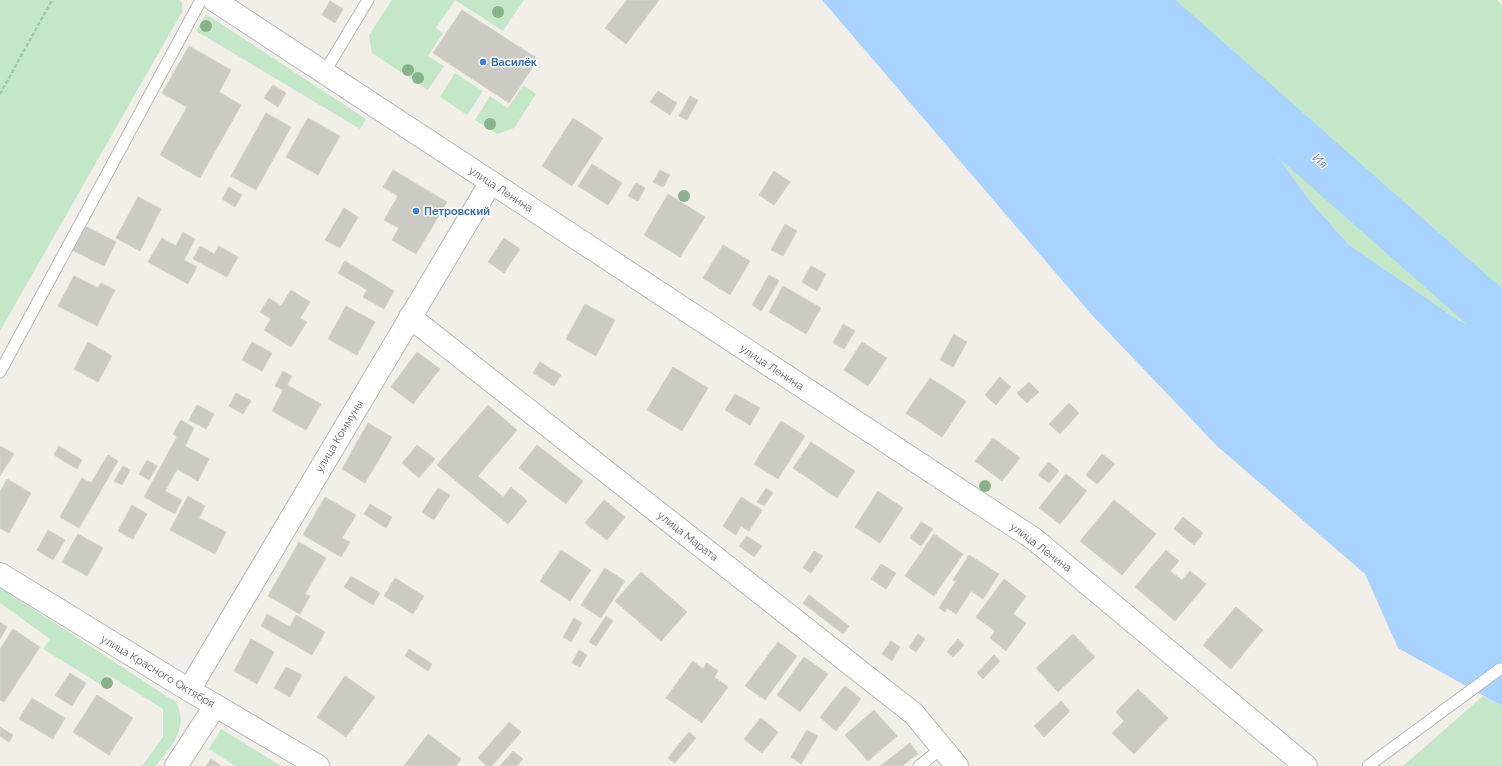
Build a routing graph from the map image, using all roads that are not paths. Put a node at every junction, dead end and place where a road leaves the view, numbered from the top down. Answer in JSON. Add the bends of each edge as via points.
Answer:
{"nodes":[{"id":1,"x":201,"y":0,"type":"edge"},
{"id":2,"x":214,"y":0,"type":"edge"},
{"id":3,"x":368,"y":0,"type":"edge"},
{"id":4,"x":324,"y":73,"type":"junction"},
{"id":5,"x":491,"y":182,"type":"junction"},
{"id":6,"x":410,"y":317,"type":"junction"},
{"id":7,"x":0,"y":372,"type":"edge"},
{"id":8,"x":0,"y":574,"type":"edge"},
{"id":9,"x":1500,"y":669,"type":"dead end"},
{"id":10,"x":189,"y":690,"type":"junction"},
{"id":11,"x":215,"y":706,"type":"junction"},
{"id":12,"x":942,"y":748,"type":"junction"},
{"id":13,"x":176,"y":766,"type":"edge"},
{"id":14,"x":318,"y":766,"type":"edge"},
{"id":15,"x":919,"y":766,"type":"edge"},
{"id":16,"x":957,"y":766,"type":"edge"},
{"id":17,"x":1306,"y":766,"type":"edge"},
{"id":18,"x":1368,"y":766,"type":"edge"}],
"edges":[{"from":1,"to":7,"type":"lane"},
{"from":2,"to":4,"type":"street","name":"улица Ленина"},
{"from":3,"to":4,"type":"lane"},
{"from":4,"to":5,"type":"street","name":"улица Ленина"},
{"from":5,"to":6,"type":"street","name":"улица Коммуны"},
{"from":5,"to":17,"type":"street","name":"улица Ленина","via":[[1034,539]]},
{"from":6,"to":10,"type":"street","name":"улица Коммуны"},
{"from":6,"to":12,"type":"street","name":"улица Марата","via":[[914,714]]},
{"from":8,"to":10,"type":"street","name":"улица Красного Октября"},
{"from":9,"to":18,"type":"lane"},
{"from":10,"to":11,"type":"street","name":"улица Красного Октября"},
{"from":11,"to":13,"type":"street"},
{"from":11,"to":14,"type":"street","name":"улица Красного Октября"},
{"from":12,"to":15,"type":"lane"},
{"from":12,"to":16,"type":"street","name":"улица Марата"}]}
